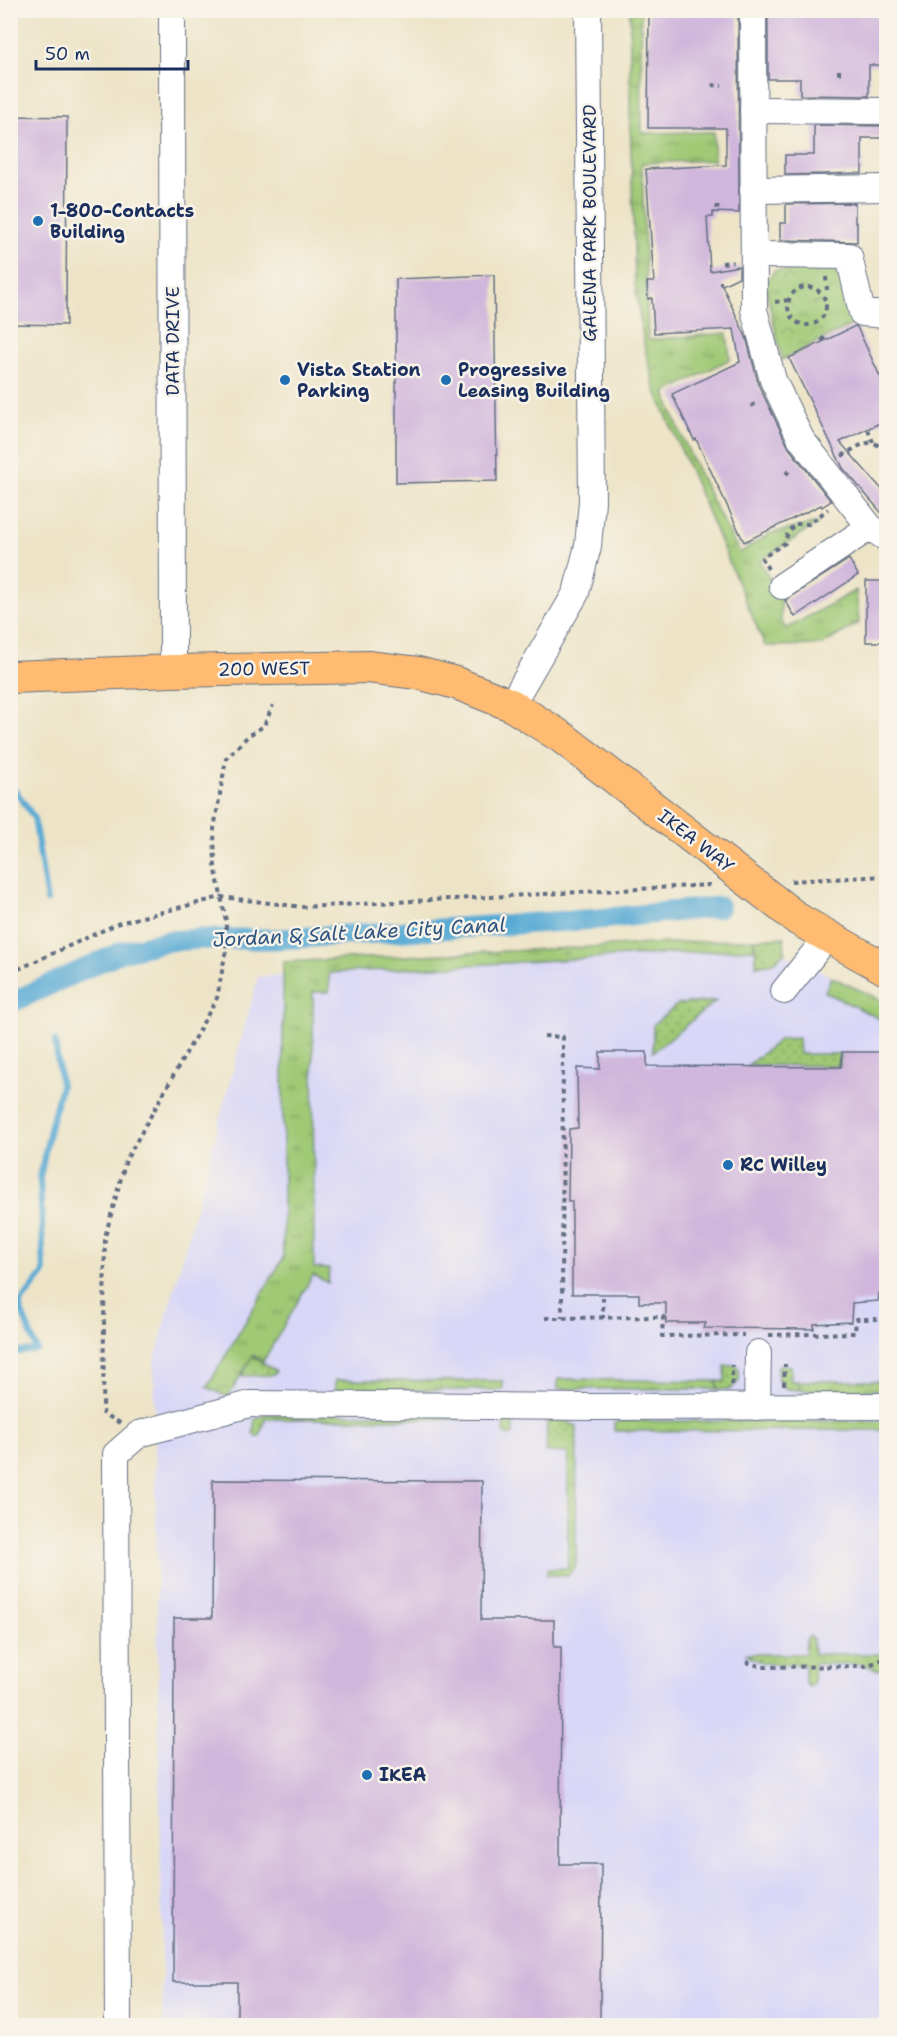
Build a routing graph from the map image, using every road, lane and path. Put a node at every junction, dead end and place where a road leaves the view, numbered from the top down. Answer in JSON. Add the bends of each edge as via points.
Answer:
{"nodes":[{"id":1,"x":172,"y":10,"type":"edge"},
{"id":2,"x":588,"y":10,"type":"edge"},
{"id":3,"x":753,"y":10,"type":"edge"},
{"id":4,"x":839,"y":70,"type":"dead end"},
{"id":5,"x":839,"y":79,"type":"dead end"},
{"id":6,"x":712,"y":85,"type":"dead end"},
{"id":7,"x":722,"y":86,"type":"dead end"},
{"id":8,"x":753,"y":110,"type":"junction"},
{"id":9,"x":886,"y":111,"type":"edge"},
{"id":10,"x":886,"y":189,"type":"edge"},
{"id":11,"x":753,"y":190,"type":"junction"},
{"id":12,"x":715,"y":207,"type":"dead end"},
{"id":13,"x":721,"y":207,"type":"dead end"},
{"id":14,"x":754,"y":255,"type":"junction"},
{"id":15,"x":833,"y":287,"type":"dead end"},
{"id":16,"x":820,"y":292,"type":"junction"},
{"id":17,"x":789,"y":300,"type":"junction"},
{"id":18,"x":769,"y":302,"type":"dead end"},
{"id":19,"x":886,"y":315,"type":"edge"},
{"id":20,"x":825,"y":335,"type":"dead end"},
{"id":21,"x":822,"y":341,"type":"dead end"},
{"id":22,"x":868,"y":430,"type":"dead end"},
{"id":23,"x":873,"y":442,"type":"junction"},
{"id":24,"x":886,"y":456,"type":"edge"},
{"id":25,"x":825,"y":469,"type":"junction"},
{"id":26,"x":845,"y":495,"type":"junction"},
{"id":27,"x":878,"y":533,"type":"edge"},
{"id":28,"x":777,"y":581,"type":"joint"},
{"id":29,"x":173,"y":671,"type":"junction"},
{"id":30,"x":10,"y":677,"type":"edge"},
{"id":31,"x":273,"y":705,"type":"dead end"},
{"id":32,"x":511,"y":705,"type":"junction"},
{"id":33,"x":886,"y":876,"type":"edge"},
{"id":34,"x":751,"y":883,"type":"junction"},
{"id":35,"x":221,"y":897,"type":"junction"},
{"id":36,"x":828,"y":936,"type":"junction"},
{"id":37,"x":886,"y":969,"type":"edge"},
{"id":38,"x":10,"y":973,"type":"edge"},
{"id":39,"x":784,"y":991,"type":"dead end"},
{"id":40,"x":544,"y":1036,"type":"dead end"},
{"id":41,"x":603,"y":1297,"type":"dead end"},
{"id":42,"x":546,"y":1318,"type":"dead end"},
{"id":43,"x":562,"y":1318,"type":"junction"},
{"id":44,"x":603,"y":1318,"type":"junction"},
{"id":45,"x":886,"y":1319,"type":"edge"},
{"id":46,"x":758,"y":1341,"type":"junction"},
{"id":47,"x":784,"y":1364,"type":"dead end"},
{"id":48,"x":732,"y":1365,"type":"dead end"},
{"id":49,"x":732,"y":1393,"type":"dead end"},
{"id":50,"x":784,"y":1393,"type":"dead end"},
{"id":51,"x":886,"y":1406,"type":"edge"},
{"id":52,"x":757,"y":1407,"type":"junction"},
{"id":53,"x":139,"y":1434,"type":"junction"},
{"id":54,"x":886,"y":1658,"type":"edge"},
{"id":55,"x":746,"y":1662,"type":"dead end"},
{"id":56,"x":118,"y":2025,"type":"edge"}],
"edges":[{"from":1,"to":29,"type":"street","name":"DATA DRIVE"},
{"from":2,"to":32,"type":"street","name":"GALENA PARK BOULEVARD","via":[[592,501],[588,546],[576,593]]},
{"from":3,"to":8,"type":"street"},
{"from":4,"to":5,"type":"path"},
{"from":6,"to":7,"type":"path"},
{"from":8,"to":9,"type":"street"},
{"from":8,"to":11,"type":"street"},
{"from":10,"to":11,"type":"street"},
{"from":11,"to":14,"type":"street"},
{"from":12,"to":13,"type":"path"},
{"from":14,"to":19,"type":"street","via":[[849,256],[862,312]]},
{"from":14,"to":25,"type":"street","via":[[754,310],[773,380],[801,439]]},
{"from":15,"to":16,"type":"path"},
{"from":16,"to":17,"type":"path","via":[[804,287]]},
{"from":16,"to":17,"type":"path","via":[[826,300],[826,312],[813,325],[796,322],[789,312]]},
{"from":17,"to":18,"type":"path"},
{"from":20,"to":21,"type":"path"},
{"from":22,"to":23,"type":"path"},
{"from":23,"to":24,"type":"path"},
{"from":23,"to":25,"type":"path","via":[[842,455]]},
{"from":25,"to":26,"type":"street"},
{"from":26,"to":27,"type":"street"},
{"from":26,"to":28,"type":"path","via":[[809,524],[795,524],[785,543],[762,558]]},
{"from":27,"to":28,"type":"street"},
{"from":29,"to":30,"type":"main road","name":"200 WEST"},
{"from":29,"to":32,"type":"main road","name":"200 WEST","via":[[368,667],[427,675]]},
{"from":31,"to":35,"type":"path","via":[[264,726],[249,735],[226,759],[214,829]]},
{"from":32,"to":34,"type":"main road","name":"IKEA WAY","via":[[563,738]]},
{"from":33,"to":34,"type":"path"},
{"from":34,"to":35,"type":"path","via":[[303,907]]},
{"from":34,"to":36,"type":"main road","name":"IKEA WAY","via":[[799,920]]},
{"from":35,"to":38,"type":"path","via":[[119,923]]},
{"from":35,"to":53,"type":"path","via":[[226,950],[217,998],[126,1160],[105,1237],[103,1413]]},
{"from":36,"to":37,"type":"main road","name":"IKEA WAY"},
{"from":36,"to":39,"type":"street"},
{"from":40,"to":43,"type":"path","via":[[563,1037]]},
{"from":41,"to":44,"type":"path"},
{"from":42,"to":43,"type":"path"},
{"from":43,"to":44,"type":"path"},
{"from":44,"to":46,"type":"path","via":[[663,1317],[662,1336]]},
{"from":45,"to":46,"type":"path","via":[[856,1319],[855,1333]]},
{"from":46,"to":52,"type":"street"},
{"from":47,"to":50,"type":"path"},
{"from":48,"to":49,"type":"path"},
{"from":51,"to":52,"type":"street"},
{"from":52,"to":53,"type":"street","via":[[250,1404]]},
{"from":53,"to":56,"type":"street","via":[[116,1454]]},
{"from":54,"to":55,"type":"path","via":[[866,1666],[763,1667]]}]}
